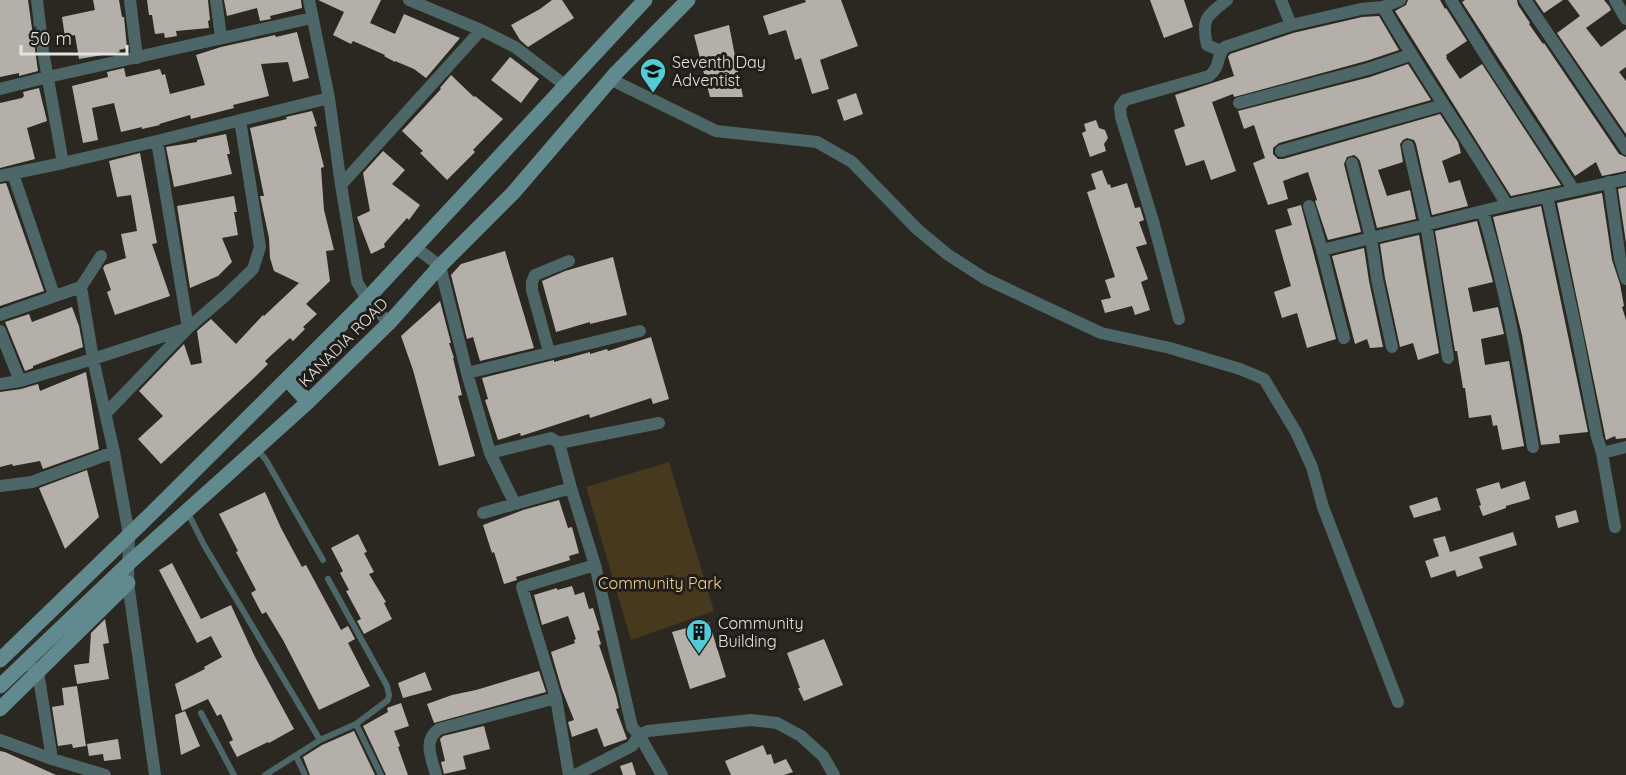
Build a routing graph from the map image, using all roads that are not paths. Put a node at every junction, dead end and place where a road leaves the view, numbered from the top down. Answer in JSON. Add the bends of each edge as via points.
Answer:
{"nodes":[{"id":1,"x":37,"y":0,"type":"edge"},
{"id":2,"x":130,"y":0,"type":"edge"},
{"id":3,"x":216,"y":0,"type":"edge"},
{"id":4,"x":309,"y":0,"type":"edge"},
{"id":5,"x":410,"y":0,"type":"edge"},
{"id":6,"x":645,"y":0,"type":"edge"},
{"id":7,"x":688,"y":0,"type":"edge"},
{"id":8,"x":1227,"y":0,"type":"edge"},
{"id":9,"x":1281,"y":0,"type":"edge"},
{"id":10,"x":1400,"y":0,"type":"edge"},
{"id":11,"x":1451,"y":0,"type":"edge"},
{"id":12,"x":1525,"y":0,"type":"edge"},
{"id":13,"x":1615,"y":0,"type":"edge"},
{"id":14,"x":1383,"y":7,"type":"junction"},
{"id":15,"x":312,"y":18,"type":"junction"},
{"id":16,"x":1626,"y":19,"type":"edge"},
{"id":17,"x":1291,"y":25,"type":"junction"},
{"id":18,"x":481,"y":30,"type":"junction"},
{"id":19,"x":221,"y":38,"type":"junction"},
{"id":20,"x":1221,"y":51,"type":"junction"},
{"id":21,"x":1410,"y":55,"type":"junction"},
{"id":22,"x":137,"y":58,"type":"junction"},
{"id":23,"x":48,"y":76,"type":"junction"},
{"id":24,"x":610,"y":79,"type":"junction"},
{"id":25,"x":566,"y":86,"type":"junction"},
{"id":26,"x":0,"y":89,"type":"edge"},
{"id":27,"x":329,"y":98,"type":"junction"},
{"id":28,"x":1239,"y":103,"type":"dead end"},
{"id":29,"x":1443,"y":105,"type":"junction"},
{"id":30,"x":240,"y":120,"type":"junction"},
{"id":31,"x":157,"y":141,"type":"junction"},
{"id":32,"x":1408,"y":146,"type":"dead end"},
{"id":33,"x":1626,"y":149,"type":"edge"},
{"id":34,"x":1281,"y":151,"type":"dead end"},
{"id":35,"x":63,"y":163,"type":"junction"},
{"id":36,"x":1352,"y":164,"type":"dead end"},
{"id":37,"x":13,"y":174,"type":"junction"},
{"id":38,"x":0,"y":176,"type":"edge"},
{"id":39,"x":1626,"y":179,"type":"edge"},
{"id":40,"x":1609,"y":182,"type":"junction"},
{"id":41,"x":341,"y":185,"type":"junction"},
{"id":42,"x":1574,"y":190,"type":"junction"},
{"id":43,"x":1547,"y":196,"type":"junction"},
{"id":44,"x":1507,"y":205,"type":"junction"},
{"id":45,"x":1309,"y":206,"type":"dead end"},
{"id":46,"x":1483,"y":212,"type":"junction"},
{"id":47,"x":1426,"y":224,"type":"junction"},
{"id":48,"x":1371,"y":238,"type":"junction"},
{"id":49,"x":416,"y":248,"type":"junction"},
{"id":50,"x":1322,"y":250,"type":"junction"},
{"id":51,"x":101,"y":256,"type":"dead end"},
{"id":52,"x":569,"y":261,"type":"dead end"},
{"id":53,"x":440,"y":266,"type":"junction"},
{"id":54,"x":1626,"y":279,"type":"edge"},
{"id":55,"x":81,"y":287,"type":"junction"},
{"id":56,"x":54,"y":295,"type":"junction"},
{"id":57,"x":368,"y":299,"type":"junction"},
{"id":58,"x":0,"y":315,"type":"edge"},
{"id":59,"x":1179,"y":319,"type":"dead end"},
{"id":60,"x":389,"y":323,"type":"junction"},
{"id":61,"x":188,"y":327,"type":"junction"},
{"id":62,"x":640,"y":330,"type":"dead end"},
{"id":63,"x":0,"y":331,"type":"edge"},
{"id":64,"x":1344,"y":338,"type":"dead end"},
{"id":65,"x":1392,"y":347,"type":"dead end"},
{"id":66,"x":549,"y":352,"type":"junction"},
{"id":67,"x":1448,"y":358,"type":"dead end"},
{"id":68,"x":93,"y":359,"type":"junction"},
{"id":69,"x":467,"y":373,"type":"junction"},
{"id":70,"x":287,"y":379,"type":"junction"},
{"id":71,"x":20,"y":381,"type":"junction"},
{"id":72,"x":0,"y":384,"type":"edge"},
{"id":73,"x":308,"y":402,"type":"junction"},
{"id":74,"x":106,"y":413,"type":"junction"},
{"id":75,"x":659,"y":423,"type":"dead end"},
{"id":76,"x":559,"y":443,"type":"junction"},
{"id":77,"x":256,"y":447,"type":"junction"},
{"id":78,"x":1533,"y":447,"type":"dead end"},
{"id":79,"x":1626,"y":447,"type":"edge"},
{"id":80,"x":114,"y":452,"type":"junction"},
{"id":81,"x":490,"y":453,"type":"junction"},
{"id":82,"x":1602,"y":453,"type":"junction"},
{"id":83,"x":0,"y":486,"type":"edge"},
{"id":84,"x":571,"y":488,"type":"junction"},
{"id":85,"x":515,"y":504,"type":"junction"},
{"id":86,"x":156,"y":509,"type":"junction"},
{"id":87,"x":187,"y":510,"type":"junction"},
{"id":88,"x":483,"y":513,"type":"dead end"},
{"id":89,"x":174,"y":522,"type":"junction"},
{"id":90,"x":1615,"y":527,"type":"dead end"},
{"id":91,"x":129,"y":535,"type":"junction"},
{"id":92,"x":323,"y":560,"type":"dead end"},
{"id":93,"x":129,"y":563,"type":"junction"},
{"id":94,"x":595,"y":565,"type":"junction"},
{"id":95,"x":328,"y":579,"type":"dead end"},
{"id":96,"x":128,"y":583,"type":"junction"},
{"id":97,"x":0,"y":660,"type":"edge"},
{"id":98,"x":25,"y":661,"type":"junction"},
{"id":99,"x":38,"y":672,"type":"junction"},
{"id":100,"x":0,"y":686,"type":"edge"},
{"id":101,"x":556,"y":698,"type":"junction"},
{"id":102,"x":1398,"y":702,"type":"dead end"},
{"id":103,"x":0,"y":709,"type":"edge"},
{"id":104,"x":201,"y":713,"type":"dead end"},
{"id":105,"x":356,"y":724,"type":"junction"},
{"id":106,"x":639,"y":735,"type":"junction"},
{"id":107,"x":0,"y":740,"type":"edge"},
{"id":108,"x":320,"y":740,"type":"junction"},
{"id":109,"x":296,"y":756,"type":"junction"},
{"id":110,"x":52,"y":759,"type":"junction"},
{"id":111,"x":105,"y":775,"type":"edge"},
{"id":112,"x":155,"y":775,"type":"edge"},
{"id":113,"x":234,"y":775,"type":"edge"},
{"id":114,"x":265,"y":775,"type":"edge"},
{"id":115,"x":305,"y":775,"type":"edge"},
{"id":116,"x":381,"y":775,"type":"edge"},
{"id":117,"x":436,"y":775,"type":"edge"},
{"id":118,"x":569,"y":775,"type":"edge"},
{"id":119,"x":575,"y":775,"type":"edge"},
{"id":120,"x":662,"y":775,"type":"edge"},
{"id":121,"x":834,"y":775,"type":"edge"}],
"edges":[{"from":1,"to":23,"type":"street"},
{"from":2,"to":22,"type":"street"},
{"from":3,"to":19,"type":"street"},
{"from":4,"to":15,"type":"street"},
{"from":5,"to":18,"type":"street"},
{"from":6,"to":25,"type":"main road","name":"KANADIA ROAD"},
{"from":7,"to":24,"type":"main road","name":"KANADIA ROAD"},
{"from":8,"to":20,"type":"street","via":[[1208,15],[1203,29],[1207,45]]},
{"from":9,"to":17,"type":"street"},
{"from":10,"to":14,"type":"street"},
{"from":11,"to":42,"type":"street"},
{"from":12,"to":33,"type":"street"},
{"from":13,"to":16,"type":"street"},
{"from":14,"to":17,"type":"street"},
{"from":14,"to":21,"type":"street"},
{"from":15,"to":19,"type":"street"},
{"from":15,"to":27,"type":"street"},
{"from":17,"to":20,"type":"street"},
{"from":18,"to":25,"type":"street","via":[[515,47]]},
{"from":18,"to":41,"type":"street"},
{"from":19,"to":22,"type":"street"},
{"from":20,"to":59,"type":"street","via":[[1217,68],[1209,76],[1125,100],[1120,106]]},
{"from":21,"to":28,"type":"street"},
{"from":21,"to":29,"type":"street"},
{"from":22,"to":23,"type":"street"},
{"from":23,"to":26,"type":"street"},
{"from":23,"to":35,"type":"street"},
{"from":24,"to":53,"type":"main road","name":"KANADIA ROAD","via":[[513,193]]},
{"from":24,"to":102,"type":"street","via":[[716,131],[817,142],[852,162],[917,229],[984,278],[1101,333],[1170,348],[1264,379],[1312,467],[1323,507]]},
{"from":25,"to":49,"type":"main road","name":"KANADIA ROAD"},
{"from":27,"to":30,"type":"street"},
{"from":27,"to":41,"type":"street"},
{"from":29,"to":34,"type":"street"},
{"from":29,"to":44,"type":"street"},
{"from":30,"to":31,"type":"street"},
{"from":30,"to":61,"type":"street","via":[[260,247],[253,269]]},
{"from":31,"to":35,"type":"street"},
{"from":31,"to":61,"type":"street"},
{"from":32,"to":47,"type":"street"},
{"from":35,"to":37,"type":"street"},
{"from":36,"to":48,"type":"street"},
{"from":37,"to":38,"type":"street"},
{"from":37,"to":56,"type":"street"},
{"from":39,"to":40,"type":"street"},
{"from":40,"to":42,"type":"street"},
{"from":40,"to":54,"type":"street"},
{"from":41,"to":57,"type":"street","via":[[357,282]]},
{"from":42,"to":43,"type":"street"},
{"from":43,"to":44,"type":"street"},
{"from":43,"to":82,"type":"street"},
{"from":44,"to":46,"type":"street"},
{"from":45,"to":50,"type":"street"},
{"from":46,"to":47,"type":"street"},
{"from":46,"to":78,"type":"street","via":[[1515,340]]},
{"from":47,"to":48,"type":"street"},
{"from":47,"to":67,"type":"street"},
{"from":48,"to":50,"type":"street"},
{"from":48,"to":65,"type":"street"},
{"from":49,"to":53,"type":"street"},
{"from":49,"to":57,"type":"main road","name":"KANADIA ROAD"},
{"from":50,"to":64,"type":"street"},
{"from":51,"to":55,"type":"street"},
{"from":52,"to":66,"type":"street","via":[[535,275],[532,282]]},
{"from":53,"to":60,"type":"main road","name":"KANADIA ROAD"},
{"from":53,"to":69,"type":"street"},
{"from":55,"to":56,"type":"street"},
{"from":55,"to":68,"type":"street"},
{"from":56,"to":58,"type":"street"},
{"from":57,"to":60,"type":"street"},
{"from":57,"to":70,"type":"main road","name":"KANADIA ROAD"},
{"from":60,"to":73,"type":"main road","name":"KANADIA ROAD"},
{"from":61,"to":68,"type":"street"},
{"from":61,"to":74,"type":"street"},
{"from":62,"to":66,"type":"street"},
{"from":63,"to":71,"type":"street"},
{"from":66,"to":69,"type":"street"},
{"from":68,"to":71,"type":"street"},
{"from":68,"to":74,"type":"street"},
{"from":69,"to":81,"type":"street"},
{"from":70,"to":73,"type":"main road"},
{"from":70,"to":86,"type":"main road","name":"KANADIA ROAD"},
{"from":71,"to":72,"type":"street"},
{"from":73,"to":77,"type":"main road","name":"KANADIA ROAD"},
{"from":74,"to":80,"type":"street"},
{"from":75,"to":76,"type":"street"},
{"from":76,"to":81,"type":"street","via":[[551,438]]},
{"from":76,"to":84,"type":"street"},
{"from":77,"to":87,"type":"main road","name":"KANADIA ROAD"},
{"from":77,"to":92,"type":"lane"},
{"from":79,"to":82,"type":"street"},
{"from":80,"to":83,"type":"street","via":[[32,482]]},
{"from":80,"to":91,"type":"street"},
{"from":81,"to":85,"type":"street"},
{"from":82,"to":90,"type":"street"},
{"from":84,"to":85,"type":"street"},
{"from":84,"to":94,"type":"street"},
{"from":85,"to":88,"type":"street"},
{"from":86,"to":89,"type":"main road"},
{"from":86,"to":91,"type":"main road","name":"KANADIA ROAD"},
{"from":87,"to":89,"type":"main road","name":"KANADIA ROAD"},
{"from":87,"to":108,"type":"lane"},
{"from":89,"to":93,"type":"main road","name":"KANADIA ROAD"},
{"from":91,"to":93,"type":"street"},
{"from":91,"to":97,"type":"main road","name":"KANADIA ROAD"},
{"from":93,"to":96,"type":"street"},
{"from":93,"to":98,"type":"main road","name":"KANADIA ROAD"},
{"from":94,"to":101,"type":"street","via":[[522,587]]},
{"from":94,"to":106,"type":"street","via":[[632,727]]},
{"from":95,"to":105,"type":"lane","via":[[389,695],[385,703]]},
{"from":96,"to":99,"type":"main road"},
{"from":96,"to":112,"type":"street"},
{"from":98,"to":99,"type":"street"},
{"from":98,"to":100,"type":"main road","name":"KANADIA ROAD"},
{"from":99,"to":103,"type":"main road"},
{"from":99,"to":110,"type":"street"},
{"from":101,"to":117,"type":"street","via":[[432,733],[428,744]]},
{"from":101,"to":118,"type":"street"},
{"from":104,"to":113,"type":"lane"},
{"from":105,"to":108,"type":"lane"},
{"from":105,"to":116,"type":"lane"},
{"from":106,"to":119,"type":"street","via":[[632,746]]},
{"from":106,"to":120,"type":"street"},
{"from":106,"to":121,"type":"street","via":[[660,729],[751,720],[777,723],[816,749]]},
{"from":107,"to":110,"type":"street"},
{"from":108,"to":109,"type":"lane"},
{"from":109,"to":114,"type":"lane"},
{"from":109,"to":115,"type":"lane"},
{"from":110,"to":111,"type":"street"}]}
